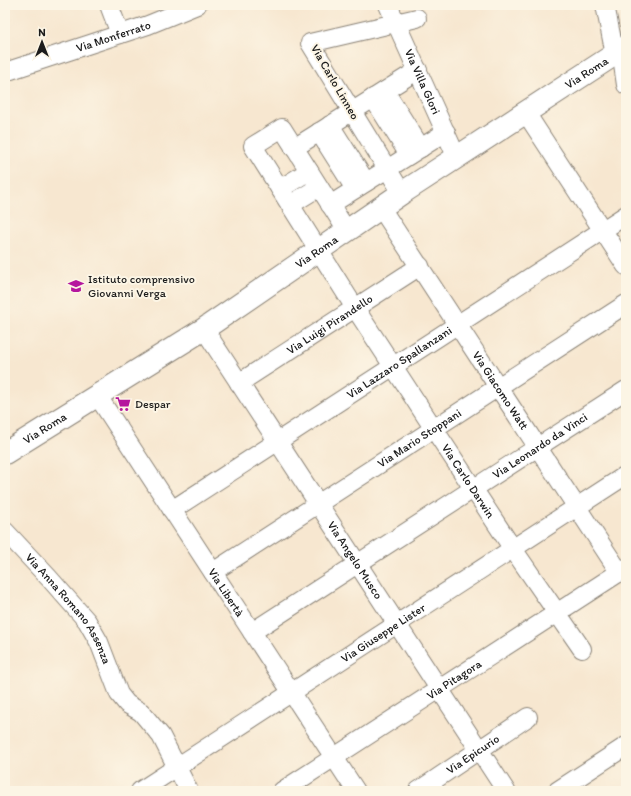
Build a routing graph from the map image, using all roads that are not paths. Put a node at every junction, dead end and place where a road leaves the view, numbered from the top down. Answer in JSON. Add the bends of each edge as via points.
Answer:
{"nodes":[{"id":1,"x":109,"y":5,"type":"edge"},
{"id":2,"x":198,"y":5,"type":"edge"},
{"id":3,"x":388,"y":5,"type":"edge"},
{"id":4,"x":606,"y":5,"type":"edge"},
{"id":5,"x":417,"y":18,"type":"dead end"},
{"id":6,"x":397,"y":23,"type":"junction"},
{"id":7,"x":120,"y":34,"type":"junction"},
{"id":8,"x":621,"y":51,"type":"edge"},
{"id":9,"x":418,"y":70,"type":"junction"},
{"id":10,"x":5,"y":72,"type":"edge"},
{"id":11,"x":626,"y":85,"type":"edge"},
{"id":12,"x":379,"y":94,"type":"junction"},
{"id":13,"x":352,"y":111,"type":"junction"},
{"id":14,"x":526,"y":113,"type":"junction"},
{"id":15,"x":324,"y":129,"type":"junction"},
{"id":16,"x":446,"y":132,"type":"junction"},
{"id":17,"x":294,"y":148,"type":"junction"},
{"id":18,"x":415,"y":151,"type":"junction"},
{"id":19,"x":457,"y":158,"type":"junction"},
{"id":20,"x":387,"y":169,"type":"junction"},
{"id":21,"x":309,"y":171,"type":"junction"},
{"id":22,"x":360,"y":186,"type":"junction"},
{"id":23,"x":319,"y":187,"type":"junction"},
{"id":24,"x":280,"y":189,"type":"junction"},
{"id":25,"x":402,"y":193,"type":"junction"},
{"id":26,"x":330,"y":204,"type":"junction"},
{"id":27,"x":290,"y":205,"type":"junction"},
{"id":28,"x":381,"y":208,"type":"junction"},
{"id":29,"x":626,"y":216,"type":"edge"},
{"id":30,"x":603,"y":230,"type":"junction"},
{"id":31,"x":347,"y":231,"type":"junction"},
{"id":32,"x":319,"y":250,"type":"junction"},
{"id":33,"x":420,"y":266,"type":"junction"},
{"id":34,"x":626,"y":266,"type":"edge"},
{"id":35,"x":626,"y":304,"type":"edge"},
{"id":36,"x":355,"y":308,"type":"junction"},
{"id":37,"x":458,"y":325,"type":"junction"},
{"id":38,"x":204,"y":329,"type":"junction"},
{"id":39,"x":393,"y":366,"type":"junction"},
{"id":40,"x":239,"y":383,"type":"junction"},
{"id":41,"x":498,"y":387,"type":"junction"},
{"id":42,"x":626,"y":390,"type":"edge"},
{"id":43,"x":97,"y":395,"type":"junction"},
{"id":44,"x":434,"y":429,"type":"junction"},
{"id":45,"x":277,"y":441,"type":"junction"},
{"id":46,"x":538,"y":447,"type":"junction"},
{"id":47,"x":5,"y":453,"type":"edge"},
{"id":48,"x":626,"y":476,"type":"edge"},
{"id":49,"x":473,"y":489,"type":"junction"},
{"id":50,"x":318,"y":504,"type":"junction"},
{"id":51,"x":577,"y":507,"type":"junction"},
{"id":52,"x":172,"y":510,"type":"junction"},
{"id":53,"x":5,"y":531,"type":"edge"},
{"id":54,"x":513,"y":549,"type":"junction"},
{"id":55,"x":358,"y":564,"type":"junction"},
{"id":56,"x":623,"y":570,"type":"edge"},
{"id":57,"x":213,"y":572,"type":"junction"},
{"id":58,"x":558,"y":614,"type":"junction"},
{"id":59,"x":397,"y":624,"type":"junction"},
{"id":60,"x":252,"y":632,"type":"junction"},
{"id":61,"x":582,"y":650,"type":"dead end"},
{"id":62,"x":439,"y":689,"type":"junction"},
{"id":63,"x":292,"y":693,"type":"junction"},
{"id":64,"x":528,"y":717,"type":"dead end"},
{"id":65,"x":626,"y":746,"type":"edge"},
{"id":66,"x":479,"y":750,"type":"junction"},
{"id":67,"x":334,"y":758,"type":"junction"},
{"id":68,"x":178,"y":766,"type":"junction"},
{"id":69,"x":140,"y":791,"type":"edge"},
{"id":70,"x":189,"y":791,"type":"edge"},
{"id":71,"x":282,"y":791,"type":"edge"},
{"id":72,"x":356,"y":791,"type":"edge"},
{"id":73,"x":418,"y":791,"type":"edge"},
{"id":74,"x":506,"y":791,"type":"edge"},
{"id":75,"x":557,"y":791,"type":"edge"}],
"edges":[{"from":1,"to":7,"type":"street"},
{"from":2,"to":7,"type":"street","name":"Via Monferrato"},
{"from":3,"to":6,"type":"street","name":"Via Villa Glori"},
{"from":4,"to":8,"type":"street"},
{"from":5,"to":6,"type":"street","name":"Via Carlo Linneo"},
{"from":6,"to":9,"type":"street","name":"Via Villa Glori"},
{"from":6,"to":13,"type":"street","name":"Via Carlo Linneo","via":[[310,43]]},
{"from":7,"to":10,"type":"street","name":"Via Monferrato"},
{"from":8,"to":11,"type":"street"},
{"from":8,"to":14,"type":"main road","name":"Via Roma"},
{"from":9,"to":12,"type":"street"},
{"from":9,"to":16,"type":"street","name":"Via Villa Glori"},
{"from":12,"to":13,"type":"street"},
{"from":12,"to":18,"type":"street"},
{"from":13,"to":15,"type":"street"},
{"from":13,"to":20,"type":"street","name":"Via Carlo Linneo"},
{"from":14,"to":19,"type":"main road","name":"Via Roma"},
{"from":14,"to":30,"type":"street"},
{"from":15,"to":17,"type":"street"},
{"from":15,"to":22,"type":"street"},
{"from":16,"to":18,"type":"street"},
{"from":16,"to":19,"type":"street","name":"Via Villa Glori"},
{"from":17,"to":21,"type":"street"},
{"from":17,"to":24,"type":"street","name":"Via Carlo Darwin","via":[[282,128],[253,146]]},
{"from":18,"to":20,"type":"street"},
{"from":19,"to":25,"type":"main road","name":"Via Roma"},
{"from":20,"to":22,"type":"street"},
{"from":20,"to":25,"type":"street","name":"Via Carlo Linneo"},
{"from":21,"to":23,"type":"street"},
{"from":21,"to":24,"type":"street"},
{"from":22,"to":26,"type":"street"},
{"from":23,"to":26,"type":"street"},
{"from":23,"to":27,"type":"street"},
{"from":24,"to":27,"type":"street","name":"Via Carlo Darwin"},
{"from":25,"to":28,"type":"main road","name":"Via Roma"},
{"from":26,"to":31,"type":"street"},
{"from":27,"to":32,"type":"street","name":"Via Carlo Darwin"},
{"from":28,"to":31,"type":"main road","name":"Via Roma"},
{"from":28,"to":33,"type":"street","name":"Via Giacomo Watt"},
{"from":29,"to":30,"type":"street","name":"Via Lazzaro Spallanzani"},
{"from":30,"to":34,"type":"street"},
{"from":30,"to":37,"type":"street","name":"Via Lazzaro Spallanzani"},
{"from":31,"to":32,"type":"main road","name":"Via Roma"},
{"from":32,"to":36,"type":"street","name":"Via Carlo Darwin"},
{"from":32,"to":38,"type":"main road","name":"Via Roma"},
{"from":33,"to":36,"type":"street","name":"Via Luigi Pirandello"},
{"from":33,"to":37,"type":"street","name":"Via Giacomo Watt"},
{"from":35,"to":41,"type":"street","name":"Via Mario Stoppani"},
{"from":36,"to":39,"type":"street","name":"Via Carlo Darwin"},
{"from":36,"to":40,"type":"street","name":"Via Luigi Pirandello"},
{"from":37,"to":39,"type":"street","name":"Via Lazzaro Spallanzani"},
{"from":37,"to":41,"type":"street","name":"Via Giacomo Watt"},
{"from":38,"to":40,"type":"street","name":"Via Angelo Musco"},
{"from":38,"to":43,"type":"main road","name":"Via Roma"},
{"from":39,"to":44,"type":"street","name":"Via Carlo Darwin"},
{"from":39,"to":45,"type":"street","name":"Via Lazzaro Spallanzani"},
{"from":40,"to":45,"type":"street","name":"Via Angelo Musco"},
{"from":41,"to":44,"type":"street","name":"Via Mario Stoppani"},
{"from":41,"to":46,"type":"street","name":"Via Giacomo Watt"},
{"from":42,"to":46,"type":"street","name":"Via Leonardo da Vinci"},
{"from":43,"to":47,"type":"main road","name":"Via Roma"},
{"from":43,"to":52,"type":"street","name":"Via Libertà"},
{"from":44,"to":49,"type":"street","name":"Via Carlo Darwin"},
{"from":44,"to":50,"type":"street","name":"Via Mario Stoppani"},
{"from":45,"to":50,"type":"street","name":"Via Angelo Musco"},
{"from":45,"to":52,"type":"street","name":"Via Lazzaro Spallanzani"},
{"from":46,"to":49,"type":"street","name":"Via Leonardo da Vinci"},
{"from":46,"to":51,"type":"street","name":"Via Giacomo Watt"},
{"from":48,"to":51,"type":"street","name":"Via Giuseppe Lister"},
{"from":49,"to":54,"type":"street","name":"Via Carlo Darwin"},
{"from":49,"to":55,"type":"street","name":"Via Leonardo da Vinci"},
{"from":50,"to":55,"type":"street","name":"Via Angelo Musco"},
{"from":50,"to":57,"type":"street","name":"Via Mario Stoppani"},
{"from":51,"to":54,"type":"street","name":"Via Giuseppe Lister"},
{"from":51,"to":56,"type":"street","name":"Via Giacomo Watt"},
{"from":52,"to":57,"type":"street","name":"Via Libertà"},
{"from":53,"to":68,"type":"street","name":"Via Anna Romano Assenza","via":[[87,621],[99,642],[119,694],[127,704],[141,712],[161,736]]},
{"from":54,"to":58,"type":"street","name":"Via Carlo Darwin"},
{"from":54,"to":59,"type":"street","name":"Via Giuseppe Lister"},
{"from":55,"to":59,"type":"street","name":"Via Angelo Musco"},
{"from":55,"to":60,"type":"street","name":"Via Leonardo da Vinci"},
{"from":56,"to":58,"type":"street","name":"Via Pitagora"},
{"from":57,"to":60,"type":"street","name":"Via Libertà"},
{"from":58,"to":61,"type":"street","name":"Via Carlo Darwin"},
{"from":58,"to":62,"type":"street","name":"Via Pitagora"},
{"from":59,"to":62,"type":"street","name":"Via Angelo Musco"},
{"from":59,"to":63,"type":"street","name":"Via Giuseppe Lister"},
{"from":60,"to":63,"type":"street","name":"Via Libertà"},
{"from":62,"to":66,"type":"street","name":"Via Angelo Musco"},
{"from":62,"to":67,"type":"street","name":"Via Pitagora"},
{"from":63,"to":67,"type":"street","name":"Via Libertà"},
{"from":63,"to":68,"type":"street","name":"Via Giuseppe Lister"},
{"from":64,"to":66,"type":"street","name":"Via Epicurio"},
{"from":65,"to":75,"type":"street"},
{"from":66,"to":73,"type":"street","name":"Via Epicurio"},
{"from":66,"to":74,"type":"street","name":"Via Angelo Musco"},
{"from":67,"to":71,"type":"street","name":"Via Pitagora"},
{"from":67,"to":72,"type":"street","name":"Via Libertà"},
{"from":68,"to":69,"type":"street","name":"Via Giuseppe Lister"},
{"from":68,"to":70,"type":"street"}]}
